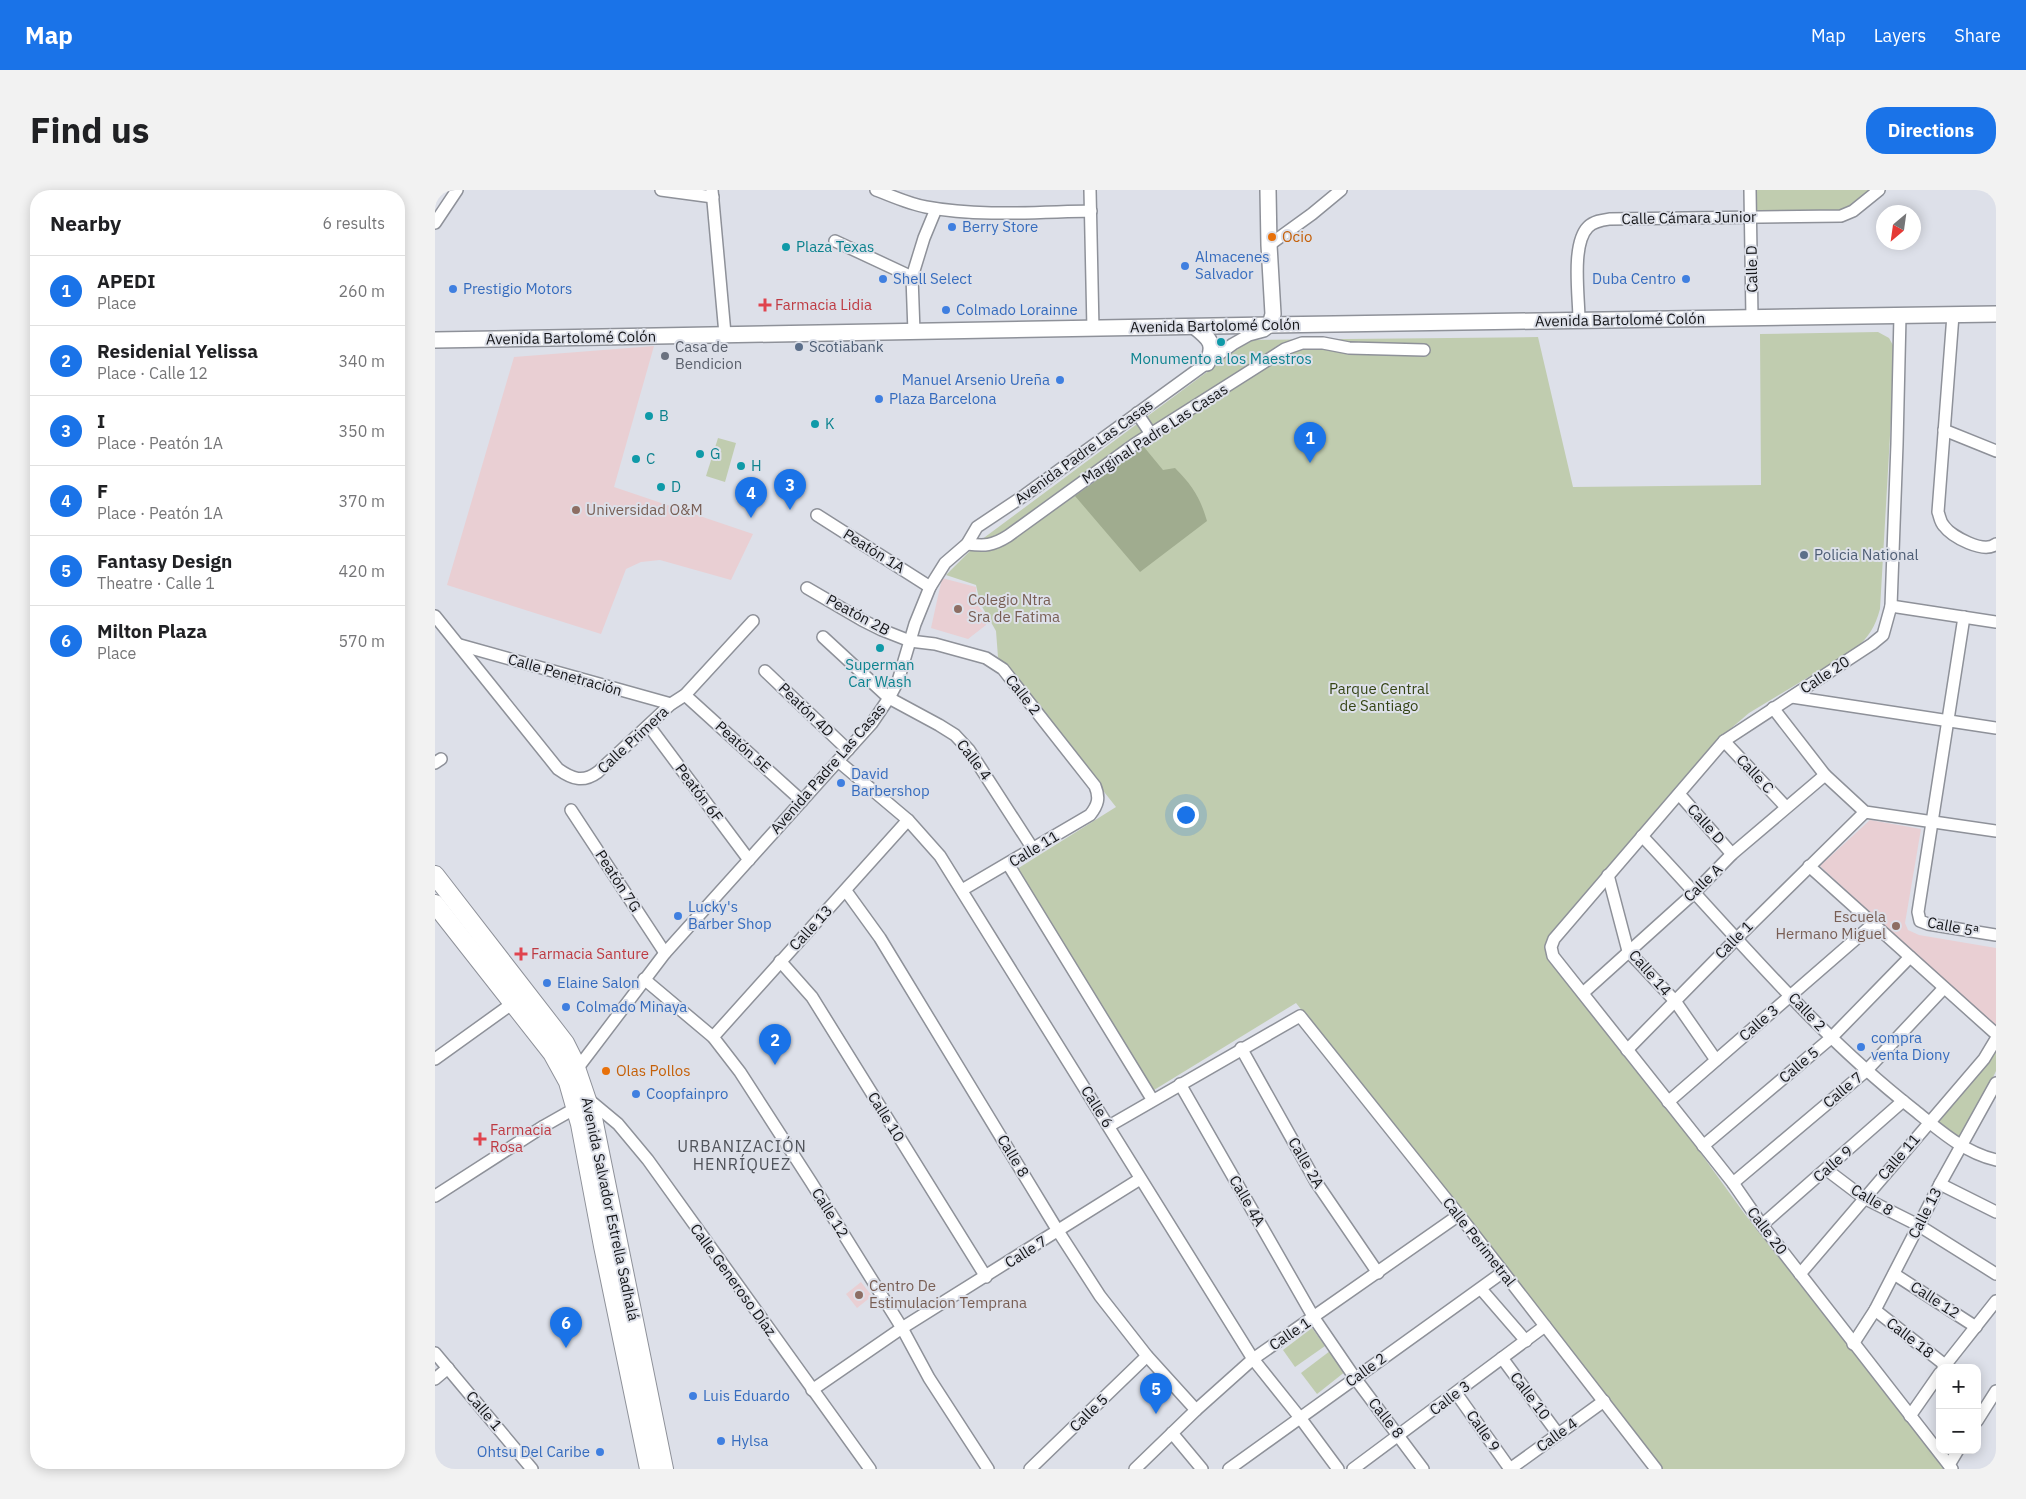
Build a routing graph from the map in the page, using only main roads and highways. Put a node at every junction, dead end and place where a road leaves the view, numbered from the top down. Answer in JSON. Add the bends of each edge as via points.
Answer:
{"nodes":[{"id":1,"x":1269,"y":190,"type":"edge"},
{"id":2,"x":1996,"y":314,"type":"edge"},
{"id":3,"x":1270,"y":324,"type":"junction"},
{"id":4,"x":1195,"y":327,"type":"junction"},
{"id":5,"x":435,"y":340,"type":"edge"},
{"id":6,"x":1207,"y":363,"type":"road end"},
{"id":7,"x":435,"y":875,"type":"edge"},
{"id":8,"x":435,"y":904,"type":"edge"},
{"id":9,"x":573,"y":1076,"type":"junction"},
{"id":10,"x":581,"y":1104,"type":"junction"},
{"id":11,"x":649,"y":1469,"type":"edge"},
{"id":12,"x":664,"y":1469,"type":"edge"}],
"edges":[{"from":1,"to":3,"type":"main road","via":[[1273,314]]},
{"from":2,"to":3,"type":"main road","name":"Avenida Bartolomé Colón"},
{"from":3,"to":4,"type":"main road","name":"Avenida Bartolomé Colón"},
{"from":4,"to":5,"type":"main road","name":"Avenida Bartolomé Colón"},
{"from":4,"to":6,"type":"main road","via":[[1210,340],[1212,348]]},
{"from":7,"to":9,"type":"highway","name":"Avenida Salvador Estrella Sadhalá","via":[[565,1042]]},
{"from":8,"to":9,"type":"highway","name":"Avenida Salvador Estrella Sadhalá"},
{"from":9,"to":10,"type":"highway","name":"Avenida Salvador Estrella Sadhalá"},
{"from":10,"to":11,"type":"highway","name":"Avenida Salvador Estrella Sadhalá","via":[[580,1124]]},
{"from":10,"to":12,"type":"highway","name":"Avenida Salvador Estrella Sadhalá","via":[[595,1127]]}]}
